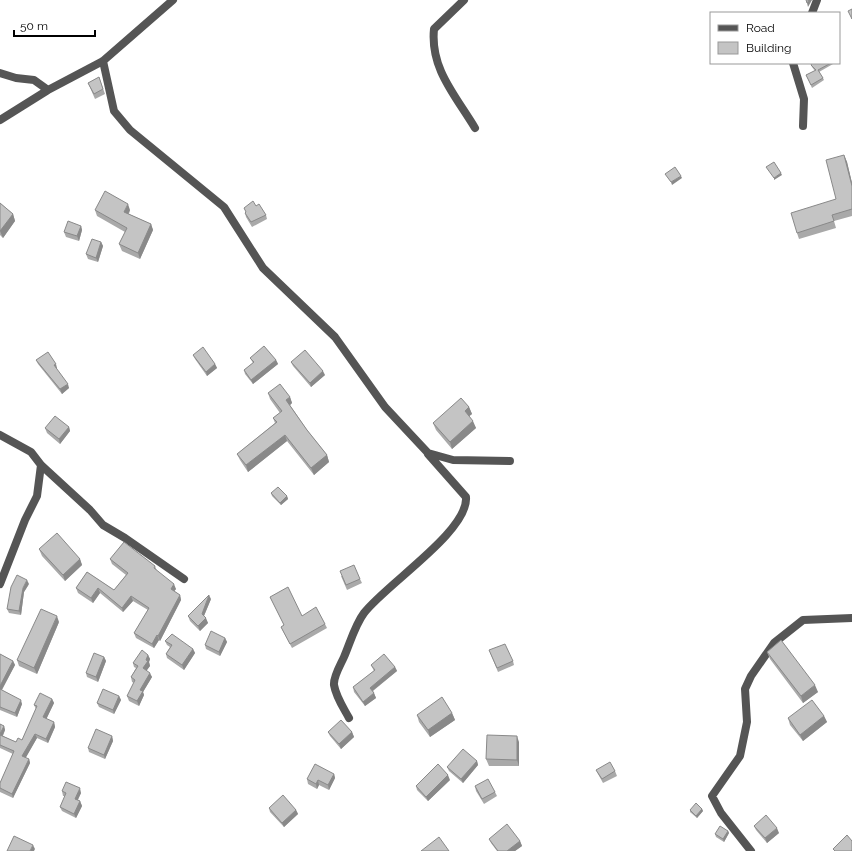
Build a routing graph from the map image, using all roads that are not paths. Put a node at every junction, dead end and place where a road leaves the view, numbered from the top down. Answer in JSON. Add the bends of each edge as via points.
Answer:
{"nodes":[{"id":1,"x":173,"y":0,"type":"edge"},
{"id":2,"x":464,"y":0,"type":"edge"},
{"id":3,"x":817,"y":0,"type":"edge"},
{"id":4,"x":812,"y":12,"type":"edge"},
{"id":5,"x":103,"y":62,"type":"junction"},
{"id":6,"x":792,"y":64,"type":"edge"},
{"id":7,"x":0,"y":73,"type":"edge"},
{"id":8,"x":48,"y":90,"type":"junction"},
{"id":9,"x":0,"y":120,"type":"edge"},
{"id":10,"x":803,"y":126,"type":"dead end"},
{"id":11,"x":475,"y":128,"type":"dead end"},
{"id":12,"x":0,"y":435,"type":"edge"},
{"id":13,"x":428,"y":453,"type":"junction"},
{"id":14,"x":510,"y":461,"type":"dead end"},
{"id":15,"x":41,"y":465,"type":"junction"},
{"id":16,"x":184,"y":579,"type":"dead end"},
{"id":17,"x":0,"y":584,"type":"edge"},
{"id":18,"x":852,"y":618,"type":"edge"},
{"id":19,"x":349,"y":718,"type":"dead end"},
{"id":20,"x":751,"y":851,"type":"edge"}],
"edges":[{"from":1,"to":5,"type":"street"},
{"from":2,"to":11,"type":"street","via":[[434,29],[433,39],[441,74]]},
{"from":3,"to":4,"type":"street"},
{"from":5,"to":8,"type":"street"},
{"from":5,"to":13,"type":"street","via":[[114,111],[130,130],[224,207],[263,268],[335,337],[385,407]]},
{"from":6,"to":10,"type":"street","via":[[804,99]]},
{"from":7,"to":8,"type":"street","via":[[34,80]]},
{"from":8,"to":9,"type":"street"},
{"from":12,"to":15,"type":"street","via":[[31,452]]},
{"from":13,"to":14,"type":"street","via":[[453,460]]},
{"from":13,"to":19,"type":"street","via":[[466,497],[466,504],[458,520],[435,549],[364,613],[354,631],[333,683],[336,696]]},
{"from":15,"to":16,"type":"street","via":[[103,525]]},
{"from":15,"to":17,"type":"street","via":[[37,496]]},
{"from":18,"to":20,"type":"street","via":[[803,620],[774,643],[745,689],[747,722],[740,756],[712,796],[721,813]]}]}
